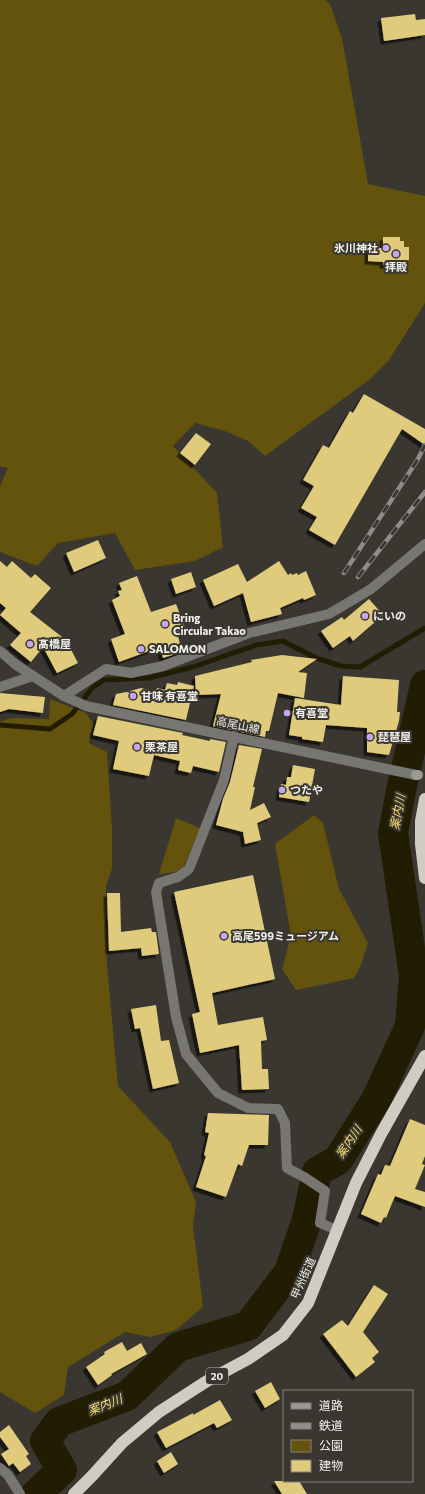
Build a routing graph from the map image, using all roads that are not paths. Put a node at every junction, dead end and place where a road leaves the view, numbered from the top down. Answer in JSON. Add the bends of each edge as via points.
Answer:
{"nodes":[{"id":1,"x":425,"y":544,"type":"edge"},
{"id":2,"x":0,"y":651,"type":"edge"},
{"id":3,"x":33,"y":676,"type":"junction"},
{"id":4,"x":0,"y":687,"type":"edge"},
{"id":5,"x":68,"y":698,"type":"junction"},
{"id":6,"x":234,"y":736,"type":"junction"},
{"id":7,"x":420,"y":776,"type":"edge"},
{"id":8,"x":425,"y":799,"type":"edge"},
{"id":9,"x":425,"y":878,"type":"edge"},
{"id":10,"x":425,"y":1056,"type":"edge"},
{"id":11,"x":337,"y":1230,"type":"junction"},
{"id":12,"x":0,"y":1468,"type":"edge"},
{"id":13,"x":19,"y":1493,"type":"edge"},
{"id":14,"x":74,"y":1494,"type":"edge"}],
"edges":[{"from":1,"to":5,"type":"street","via":[[371,589],[329,614],[249,633],[163,666],[132,673],[106,669]]},
{"from":2,"to":3,"type":"street"},
{"from":3,"to":4,"type":"street"},
{"from":3,"to":5,"type":"street"},
{"from":5,"to":6,"type":"street","name":"高尾山線","via":[[86,706]]},
{"from":6,"to":7,"type":"street","name":"高尾山線"},
{"from":6,"to":11,"type":"street","via":[[224,780],[189,869],[178,877],[159,883],[156,892],[176,1017],[186,1054],[218,1093],[248,1108],[278,1109],[285,1123],[287,1168],[325,1191],[320,1223]]},
{"from":8,"to":9,"type":"highway","via":[[421,821]]},
{"from":10,"to":11,"type":"highway","name":"甲州街道","number":"20","via":[[356,1183]]},
{"from":11,"to":14,"type":"highway","name":"甲州街道","number":"20","via":[[308,1303],[283,1335],[248,1360],[207,1380],[159,1412],[122,1444]]},
{"from":12,"to":13,"type":"street","via":[[8,1475]]}]}
